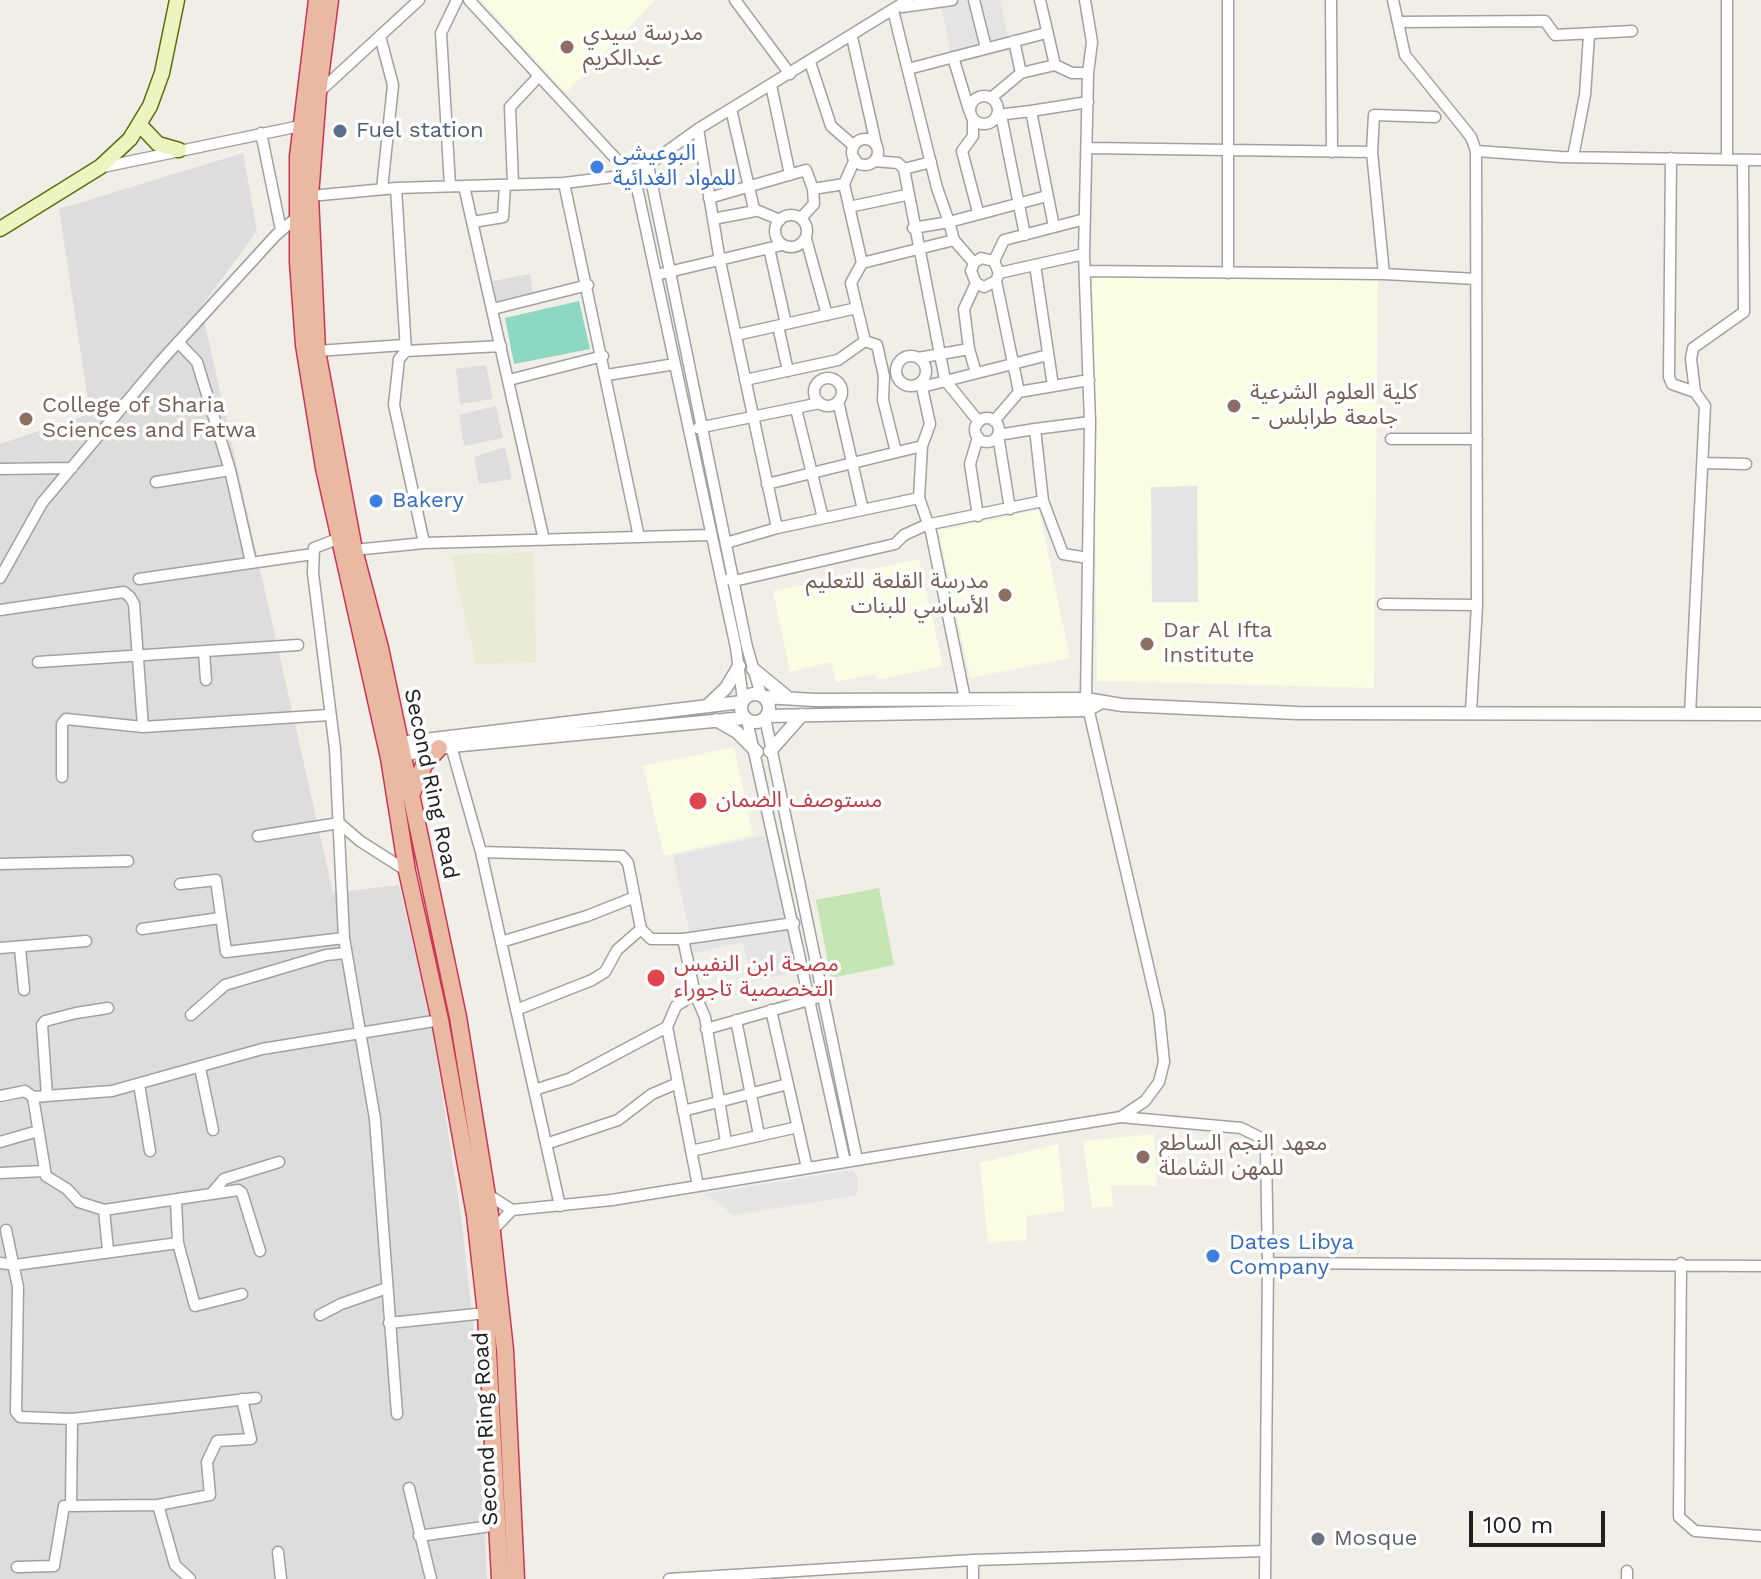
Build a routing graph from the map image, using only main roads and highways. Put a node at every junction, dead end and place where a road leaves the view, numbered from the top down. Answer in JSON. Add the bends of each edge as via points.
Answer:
{"nodes":[{"id":1,"x":177,"y":0,"type":"edge"},
{"id":2,"x":317,"y":0,"type":"edge"},
{"id":3,"x":330,"y":0,"type":"edge"},
{"id":4,"x":140,"y":125,"type":"junction"},
{"id":5,"x":179,"y":150,"type":"road end"},
{"id":6,"x":0,"y":229,"type":"edge"},
{"id":7,"x":445,"y":747,"type":"road end"},
{"id":8,"x":395,"y":750,"type":"junction"},
{"id":9,"x":411,"y":794,"type":"junction"},
{"id":10,"x":500,"y":1579,"type":"edge"},
{"id":11,"x":516,"y":1579,"type":"edge"}],
"edges":[{"from":1,"to":4,"type":"main road","via":[[162,73]]},
{"from":2,"to":8,"type":"highway","name":"Second Ring Road","via":[[300,126],[297,217],[310,392],[340,538]]},
{"from":3,"to":8,"type":"highway","name":"Second Ring Road","via":[[310,196],[317,351]]},
{"from":4,"to":5,"type":"main road","via":[[158,144]]},
{"from":4,"to":6,"type":"main road","via":[[100,167]]},
{"from":7,"to":9,"type":"highway","via":[[424,765]]},
{"from":8,"to":9,"type":"highway","name":"Second Ring Road"},
{"from":8,"to":10,"type":"highway","name":"Second Ring Road","via":[[407,871],[475,1215],[486,1313]]},
{"from":9,"to":11,"type":"highway","name":"Second Ring Road","via":[[458,1017],[492,1231],[505,1350]]}]}
